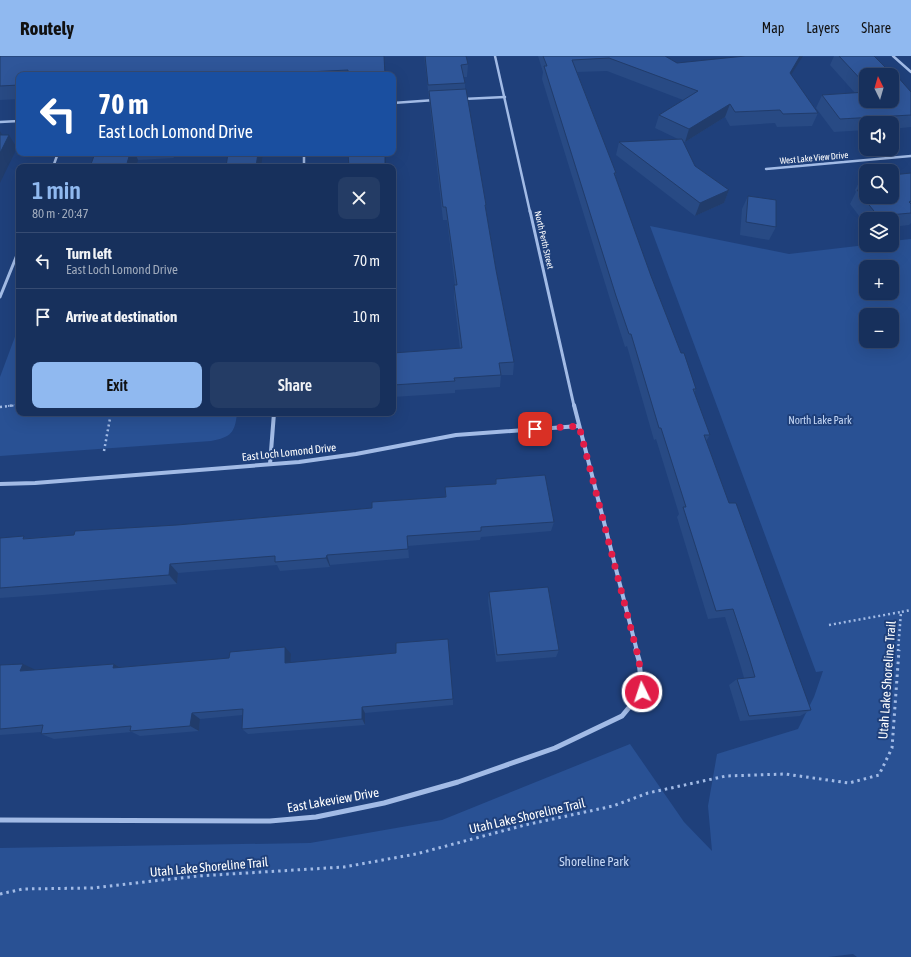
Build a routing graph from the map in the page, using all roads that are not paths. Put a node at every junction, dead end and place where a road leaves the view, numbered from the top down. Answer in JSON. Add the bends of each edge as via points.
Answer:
{"nodes":[{"id":1,"x":495,"y":56,"type":"edge"},
{"id":2,"x":893,"y":56,"type":"edge"},
{"id":3,"x":911,"y":72,"type":"edge"},
{"id":4,"x":505,"y":97,"type":"junction"},
{"id":5,"x":462,"y":99,"type":"edge"},
{"id":6,"x":439,"y":100,"type":"edge"},
{"id":7,"x":396,"y":102,"type":"edge"},
{"id":8,"x":16,"y":121,"type":"edge"},
{"id":9,"x":0,"y":122,"type":"edge"},
{"id":10,"x":911,"y":156,"type":"edge"},
{"id":11,"x":766,"y":169,"type":"dead end"},
{"id":12,"x":16,"y":257,"type":"edge"},
{"id":13,"x":0,"y":297,"type":"edge"},
{"id":14,"x":274,"y":416,"type":"edge"},
{"id":15,"x":579,"y":426,"type":"junction"},
{"id":16,"x":270,"y":464,"type":"junction"},
{"id":17,"x":0,"y":484,"type":"edge"},
{"id":18,"x":642,"y":692,"type":"joint"},
{"id":19,"x":0,"y":820,"type":"edge"}],
"edges":[{"from":1,"to":4,"type":"street","name":"North Perth Street"},
{"from":2,"to":3,"type":"street"},
{"from":4,"to":5,"type":"street"},
{"from":4,"to":15,"type":"street","name":"North Perth Street"},
{"from":6,"to":7,"type":"street"},
{"from":8,"to":9,"type":"street"},
{"from":10,"to":11,"type":"street","name":"West Lake View Drive"},
{"from":12,"to":13,"type":"street"},
{"from":14,"to":16,"type":"street"},
{"from":15,"to":16,"type":"street","name":"East Loch Lomond Drive","via":[[456,435],[356,454]]},
{"from":15,"to":18,"type":"street","name":"North Perth Street","via":[[639,660]]},
{"from":16,"to":17,"type":"street","name":"East Loch Lomond Drive"},
{"from":18,"to":19,"type":"street","name":"East Lakeview Drive","via":[[622,716],[555,748],[458,782],[384,803],[316,817],[270,821]]}]}
